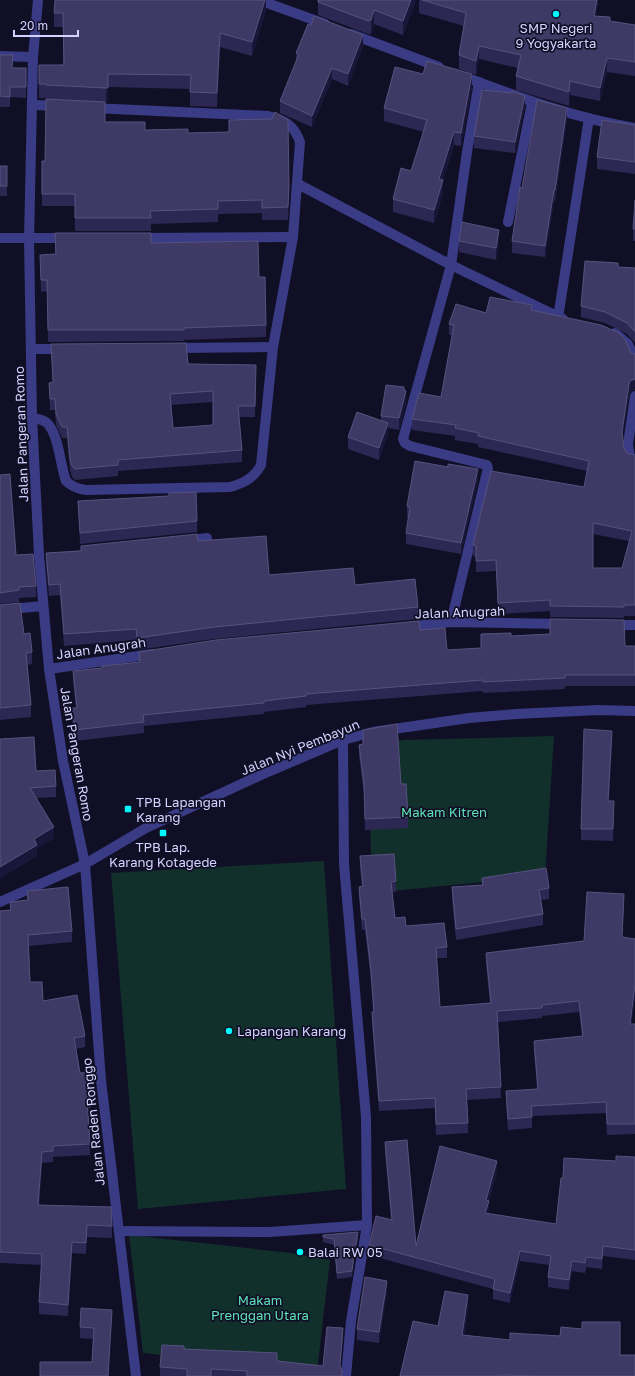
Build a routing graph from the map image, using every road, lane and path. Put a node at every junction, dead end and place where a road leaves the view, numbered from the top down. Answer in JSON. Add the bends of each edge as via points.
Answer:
{"nodes":[{"id":1,"x":38,"y":0,"type":"edge"},
{"id":2,"x":259,"y":0,"type":"edge"},
{"id":3,"x":0,"y":56,"type":"edge"},
{"id":4,"x":33,"y":57,"type":"junction"},
{"id":5,"x":450,"y":71,"type":"edge"},
{"id":6,"x":464,"y":76,"type":"edge"},
{"id":7,"x":479,"y":82,"type":"junction"},
{"id":8,"x":532,"y":103,"type":"junction"},
{"id":9,"x":32,"y":105,"type":"junction"},
{"id":10,"x":589,"y":118,"type":"junction"},
{"id":11,"x":635,"y":128,"type":"edge"},
{"id":12,"x":298,"y":184,"type":"junction"},
{"id":13,"x":508,"y":222,"type":"dead end"},
{"id":14,"x":293,"y":237,"type":"junction"},
{"id":15,"x":0,"y":238,"type":"edge"},
{"id":16,"x":29,"y":238,"type":"junction"},
{"id":17,"x":77,"y":238,"type":"edge"},
{"id":18,"x":125,"y":238,"type":"edge"},
{"id":19,"x":451,"y":265,"type":"junction"},
{"id":20,"x":558,"y":318,"type":"junction"},
{"id":21,"x":575,"y":323,"type":"edge"},
{"id":22,"x":605,"y":330,"type":"edge"},
{"id":23,"x":273,"y":347,"type":"junction"},
{"id":24,"x":166,"y":348,"type":"edge"},
{"id":25,"x":32,"y":349,"type":"junction"},
{"id":26,"x":71,"y":349,"type":"edge"},
{"id":27,"x":635,"y":359,"type":"edge"},
{"id":28,"x":635,"y":396,"type":"edge"},
{"id":29,"x":32,"y":418,"type":"junction"},
{"id":30,"x":635,"y":460,"type":"edge"},
{"id":31,"x":207,"y":538,"type":"dead end"},
{"id":32,"x":176,"y":542,"type":"edge"},
{"id":33,"x":43,"y":606,"type":"junction"},
{"id":34,"x":0,"y":610,"type":"edge"},
{"id":35,"x":451,"y":622,"type":"junction"},
{"id":36,"x":571,"y":624,"type":"edge"},
{"id":37,"x":603,"y":625,"type":"edge"},
{"id":38,"x":635,"y":626,"type":"edge"},
{"id":39,"x":396,"y":628,"type":"edge"},
{"id":40,"x":160,"y":653,"type":"edge"},
{"id":41,"x":49,"y":669,"type":"junction"},
{"id":42,"x":635,"y":711,"type":"edge"},
{"id":43,"x":344,"y":740,"type":"junction"},
{"id":44,"x":85,"y":864,"type":"junction"},
{"id":45,"x":0,"y":902,"type":"edge"},
{"id":46,"x":367,"y":1225,"type":"junction"},
{"id":47,"x":119,"y":1231,"type":"junction"},
{"id":48,"x":136,"y":1376,"type":"edge"},
{"id":49,"x":346,"y":1376,"type":"edge"}],
"edges":[{"from":1,"to":4,"type":"street","name":"Jalan Pangeran Romo"},
{"from":2,"to":5,"type":"street"},
{"from":3,"to":4,"type":"street"},
{"from":4,"to":9,"type":"street","name":"Jalan Pangeran Romo"},
{"from":6,"to":7,"type":"street"},
{"from":7,"to":8,"type":"street"},
{"from":7,"to":19,"type":"street"},
{"from":8,"to":10,"type":"street"},
{"from":8,"to":13,"type":"street"},
{"from":9,"to":12,"type":"street","via":[[268,116],[289,124],[297,132],[300,142]]},
{"from":9,"to":16,"type":"street","name":"Jalan Pangeran Romo"},
{"from":10,"to":11,"type":"street"},
{"from":10,"to":20,"type":"street"},
{"from":12,"to":14,"type":"street"},
{"from":12,"to":19,"type":"street"},
{"from":14,"to":18,"type":"street"},
{"from":14,"to":23,"type":"street"},
{"from":15,"to":16,"type":"street"},
{"from":16,"to":17,"type":"street"},
{"from":16,"to":25,"type":"street","name":"Jalan Pangeran Romo"},
{"from":19,"to":20,"type":"street"},
{"from":19,"to":35,"type":"street","via":[[403,439],[410,446],[487,465],[488,468]]},
{"from":20,"to":21,"type":"street"},
{"from":22,"to":27,"type":"street","via":[[622,337]]},
{"from":23,"to":24,"type":"street"},
{"from":23,"to":29,"type":"street","via":[[261,465],[244,483],[230,488],[86,490],[71,486],[66,481],[55,438],[47,423]]},
{"from":25,"to":26,"type":"street"},
{"from":25,"to":29,"type":"street","name":"Jalan Pangeran Romo"},
{"from":28,"to":30,"type":"street","via":[[628,444],[630,458]]},
{"from":29,"to":33,"type":"street","name":"Jalan Pangeran Romo","via":[[43,555]]},
{"from":31,"to":32,"type":"street"},
{"from":33,"to":34,"type":"street"},
{"from":33,"to":41,"type":"street","name":"Jalan Pangeran Romo"},
{"from":35,"to":36,"type":"street","name":"Jalan Anugrah"},
{"from":35,"to":39,"type":"street","name":"Jalan Anugrah"},
{"from":37,"to":38,"type":"street"},
{"from":40,"to":41,"type":"street","name":"Jalan Anugrah"},
{"from":41,"to":44,"type":"street","name":"Jalan Pangeran Romo","via":[[63,761]]},
{"from":42,"to":43,"type":"street","name":"Jalan Nyi Pembayun","via":[[598,710],[469,718],[388,729]]},
{"from":43,"to":44,"type":"street","name":"Jalan Nyi Pembayun","via":[[260,775],[146,828]]},
{"from":43,"to":46,"type":"street","via":[[344,864],[366,1117]]},
{"from":44,"to":45,"type":"street","name":"Jalan Nyi Pembayun"},
{"from":44,"to":47,"type":"street","name":"Jalan Raden Ronggo","via":[[101,1080]]},
{"from":46,"to":47,"type":"street","via":[[270,1232]]},
{"from":46,"to":49,"type":"street","via":[[351,1321]]},
{"from":47,"to":48,"type":"street","name":"Jalan Raden Ronggo"}]}
